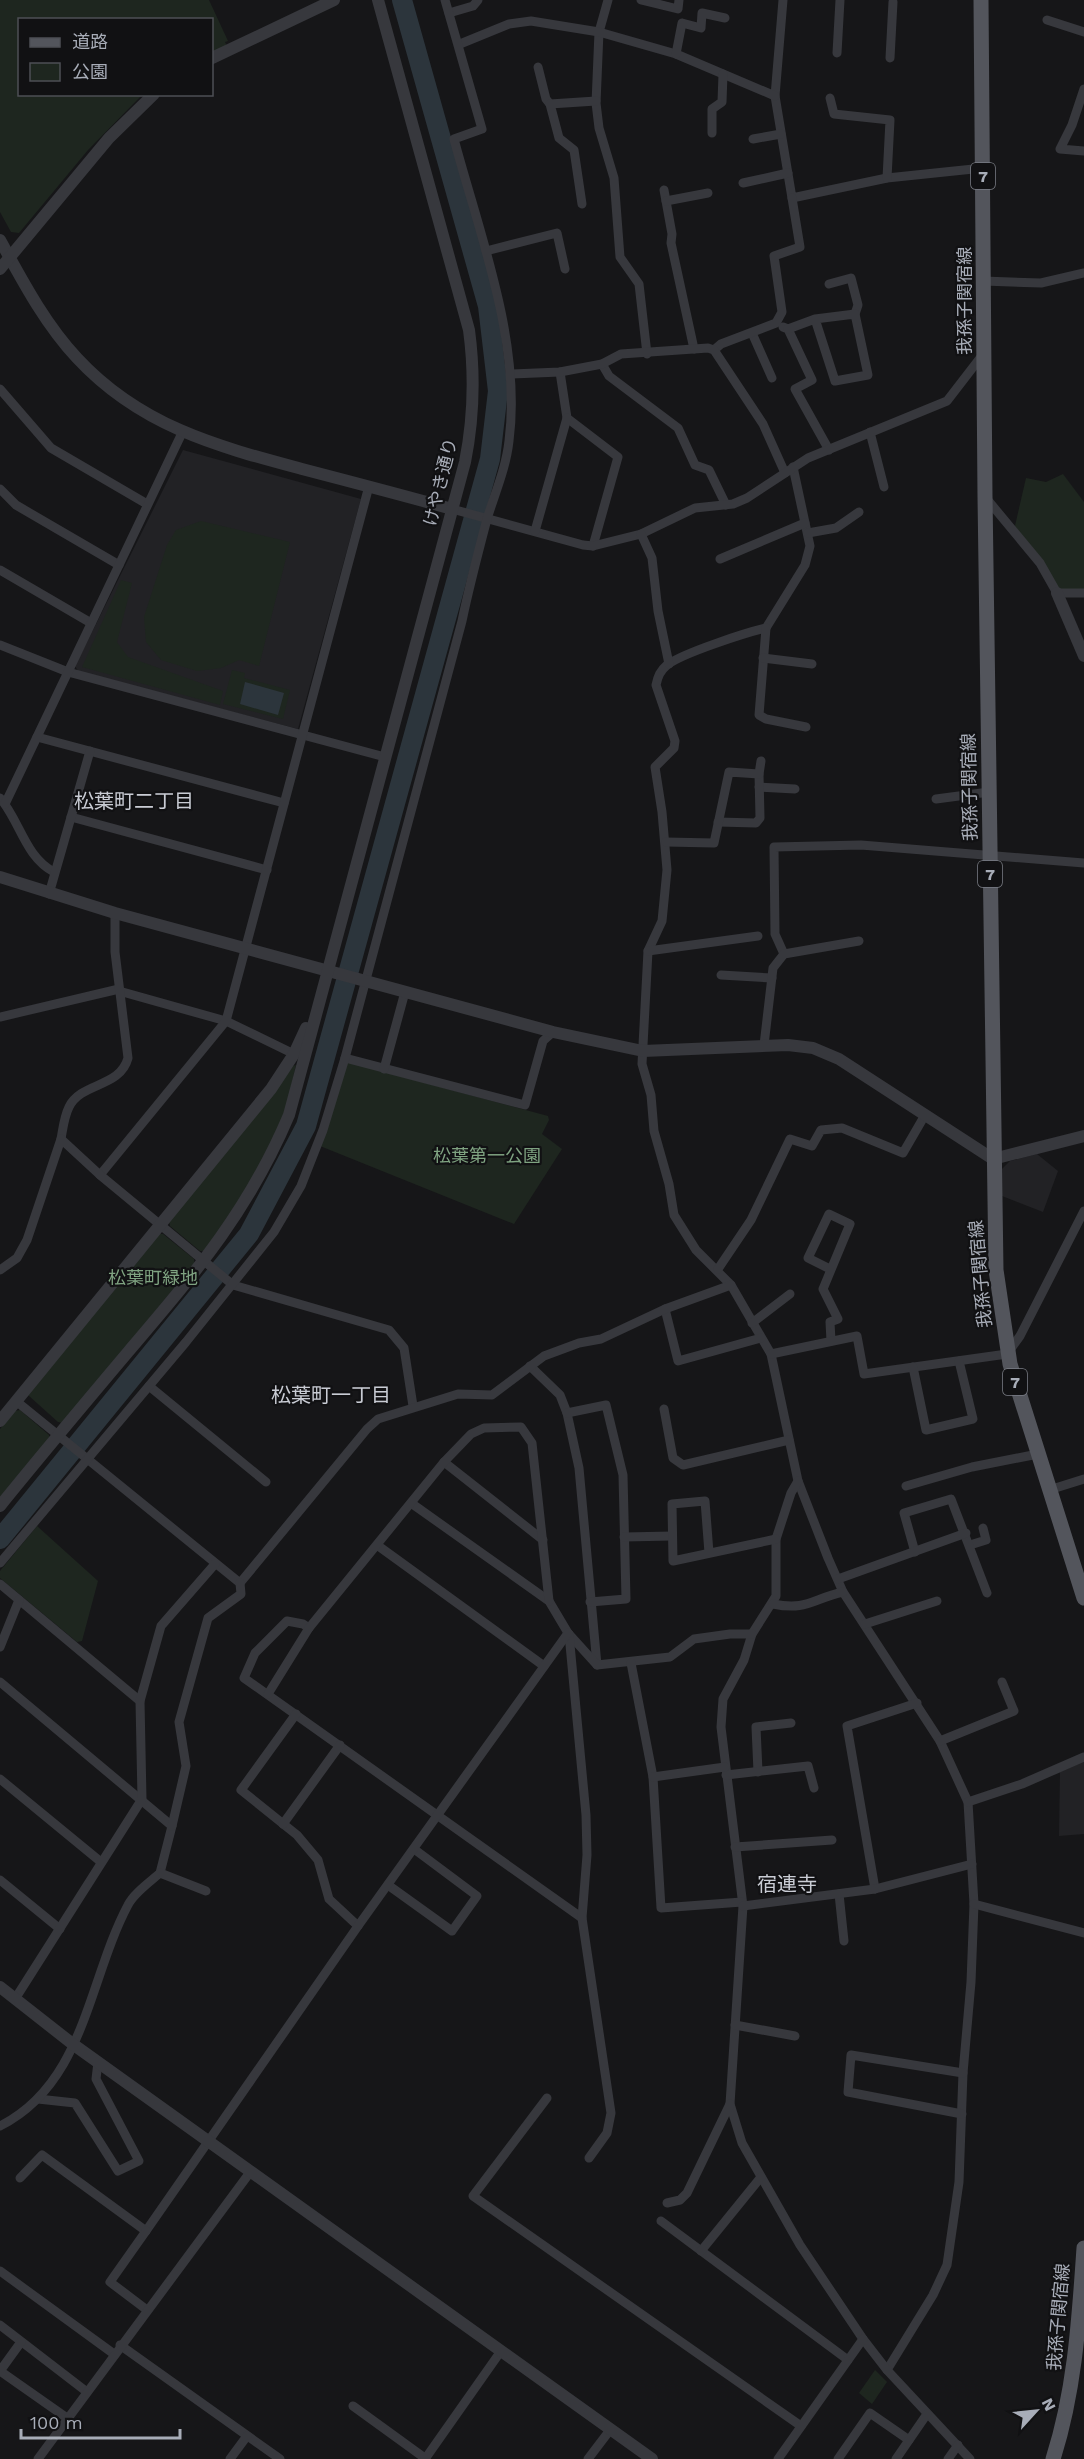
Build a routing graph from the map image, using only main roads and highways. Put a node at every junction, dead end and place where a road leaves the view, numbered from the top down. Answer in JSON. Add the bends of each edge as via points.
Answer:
{"nodes":[{"id":1,"x":981,"y":0,"type":"edge"},
{"id":2,"x":1084,"y":1598,"type":"edge"},
{"id":3,"x":1084,"y":2248,"type":"edge"},
{"id":4,"x":1053,"y":2459,"type":"edge"}],
"edges":[{"from":1,"to":2,"type":"main road","name":"我孫子関宿線","number":"7","via":[[996,1270],[1007,1354]]},
{"from":3,"to":4,"type":"main road","name":"我孫子関宿線","via":[[1075,2361]]}]}
